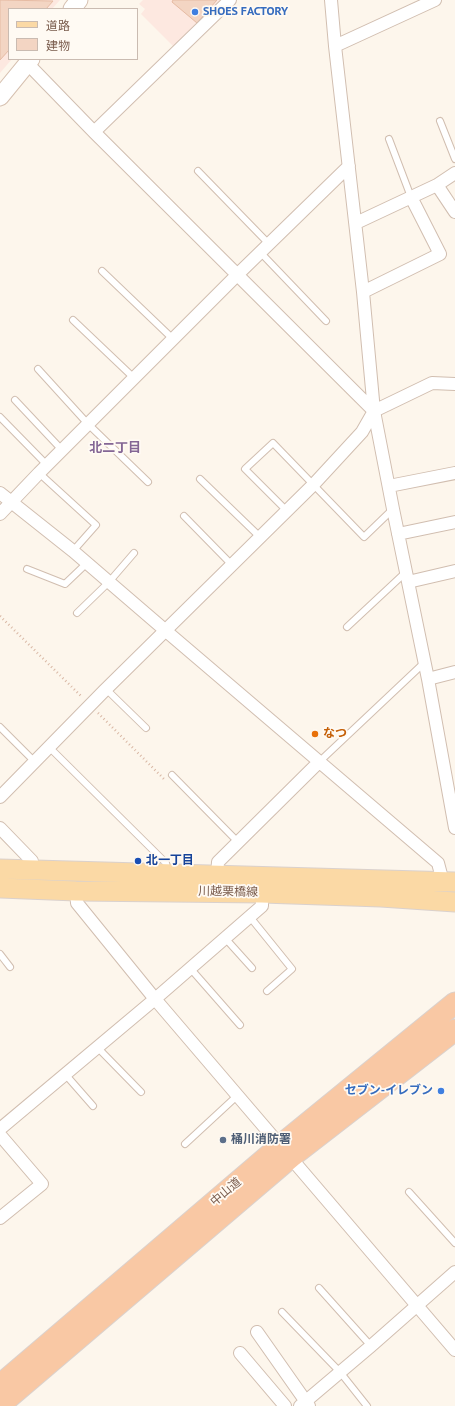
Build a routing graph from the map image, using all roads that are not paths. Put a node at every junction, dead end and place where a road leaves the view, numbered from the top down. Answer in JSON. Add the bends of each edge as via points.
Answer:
{"nodes":[{"id":1,"x":79,"y":0,"type":"edge"},
{"id":2,"x":230,"y":0,"type":"edge"},
{"id":3,"x":331,"y":0,"type":"edge"},
{"id":4,"x":435,"y":0,"type":"edge"},
{"id":5,"x":73,"y":8,"type":"edge"},
{"id":6,"x":335,"y":46,"type":"junction"},
{"id":7,"x":29,"y":61,"type":"edge"},
{"id":8,"x":0,"y":97,"type":"edge"},
{"id":9,"x":440,"y":121,"type":"dead end"},
{"id":10,"x":94,"y":132,"type":"junction"},
{"id":11,"x":389,"y":139,"type":"dead end"},
{"id":12,"x":455,"y":159,"type":"edge"},
{"id":13,"x":349,"y":166,"type":"junction"},
{"id":14,"x":198,"y":171,"type":"dead end"},
{"id":15,"x":455,"y":173,"type":"edge"},
{"id":16,"x":437,"y":185,"type":"junction"},
{"id":17,"x":411,"y":197,"type":"junction"},
{"id":18,"x":455,"y":212,"type":"edge"},
{"id":19,"x":356,"y":223,"type":"junction"},
{"id":20,"x":264,"y":248,"type":"junction"},
{"id":21,"x":102,"y":271,"type":"dead end"},
{"id":22,"x":237,"y":275,"type":"junction"},
{"id":23,"x":363,"y":292,"type":"junction"},
{"id":24,"x":73,"y":320,"type":"dead end"},
{"id":25,"x":326,"y":321,"type":"dead end"},
{"id":26,"x":172,"y":339,"type":"junction"},
{"id":27,"x":38,"y":369,"type":"dead end"},
{"id":28,"x":134,"y":378,"type":"junction"},
{"id":29,"x":455,"y":384,"type":"edge"},
{"id":30,"x":15,"y":400,"type":"dead end"},
{"id":31,"x":374,"y":411,"type":"junction"},
{"id":32,"x":0,"y":417,"type":"edge"},
{"id":33,"x":88,"y":424,"type":"junction"},
{"id":34,"x":62,"y":450,"type":"junction"},
{"id":35,"x":43,"y":469,"type":"junction"},
{"id":36,"x":455,"y":473,"type":"edge"},
{"id":37,"x":200,"y":479,"type":"dead end"},
{"id":38,"x":148,"y":482,"type":"dead end"},
{"id":39,"x":314,"y":484,"type":"junction"},
{"id":40,"x":389,"y":486,"type":"junction"},
{"id":41,"x":0,"y":493,"type":"edge"},
{"id":42,"x":10,"y":502,"type":"junction"},
{"id":43,"x":393,"y":509,"type":"junction"},
{"id":44,"x":287,"y":511,"type":"junction"},
{"id":45,"x":0,"y":514,"type":"edge"},
{"id":46,"x":184,"y":516,"type":"dead end"},
{"id":47,"x":455,"y":522,"type":"edge"},
{"id":48,"x":398,"y":534,"type":"junction"},
{"id":49,"x":260,"y":537,"type":"junction"},
{"id":50,"x":73,"y":551,"type":"junction"},
{"id":51,"x":134,"y":553,"type":"dead end"},
{"id":52,"x":88,"y":563,"type":"junction"},
{"id":53,"x":232,"y":565,"type":"junction"},
{"id":54,"x":27,"y":569,"type":"dead end"},
{"id":55,"x":455,"y":572,"type":"edge"},
{"id":56,"x":407,"y":577,"type":"junction"},
{"id":57,"x":109,"y":582,"type":"junction"},
{"id":58,"x":77,"y":613,"type":"dead end"},
{"id":59,"x":347,"y":627,"type":"dead end"},
{"id":60,"x":166,"y":631,"type":"junction"},
{"id":61,"x":424,"y":662,"type":"junction"},
{"id":62,"x":455,"y":672,"type":"edge"},
{"id":63,"x":428,"y":679,"type":"junction"},
{"id":64,"x":106,"y":689,"type":"junction"},
{"id":65,"x":0,"y":727,"type":"edge"},
{"id":66,"x":146,"y":728,"type":"dead end"},
{"id":67,"x":49,"y":747,"type":"junction"},
{"id":68,"x":34,"y":762,"type":"junction"},
{"id":69,"x":319,"y":762,"type":"junction"},
{"id":70,"x":172,"y":775,"type":"dead end"},
{"id":71,"x":0,"y":797,"type":"edge"},
{"id":72,"x":0,"y":828,"type":"edge"},
{"id":73,"x":455,"y":828,"type":"edge"},
{"id":74,"x":238,"y":842,"type":"junction"},
{"id":75,"x":0,"y":869,"type":"edge"},
{"id":76,"x":32,"y":870,"type":"junction"},
{"id":77,"x":167,"y":874,"type":"junction"},
{"id":78,"x":218,"y":875,"type":"junction"},
{"id":79,"x":449,"y":882,"type":"edge"},
{"id":80,"x":0,"y":888,"type":"edge"},
{"id":81,"x":76,"y":891,"type":"junction"},
{"id":82,"x":262,"y":893,"type":"junction"},
{"id":83,"x":455,"y":902,"type":"edge"},
{"id":84,"x":250,"y":917,"type":"junction"},
{"id":85,"x":225,"y":938,"type":"junction"},
{"id":86,"x":0,"y":954,"type":"edge"},
{"id":87,"x":10,"y":967,"type":"dead end"},
{"id":88,"x":190,"y":968,"type":"junction"},
{"id":89,"x":252,"y":968,"type":"dead end"},
{"id":90,"x":266,"y":992,"type":"dead end"},
{"id":91,"x":155,"y":999,"type":"junction"},
{"id":92,"x":455,"y":1003,"type":"edge"},
{"id":93,"x":240,"y":1026,"type":"dead end"},
{"id":94,"x":455,"y":1030,"type":"edge"},
{"id":95,"x":97,"y":1047,"type":"junction"},
{"id":96,"x":65,"y":1074,"type":"junction"},
{"id":97,"x":142,"y":1092,"type":"dead end"},
{"id":98,"x":238,"y":1095,"type":"junction"},
{"id":99,"x":93,"y":1106,"type":"dead end"},
{"id":100,"x":0,"y":1129,"type":"edge"},
{"id":101,"x":0,"y":1135,"type":"edge"},
{"id":102,"x":185,"y":1144,"type":"dead end"},
{"id":103,"x":286,"y":1151,"type":"junction"},
{"id":104,"x":409,"y":1192,"type":"dead end"},
{"id":105,"x":0,"y":1218,"type":"edge"},
{"id":106,"x":455,"y":1243,"type":"edge"},
{"id":107,"x":455,"y":1272,"type":"edge"},
{"id":108,"x":319,"y":1288,"type":"dead end"},
{"id":109,"x":417,"y":1306,"type":"junction"},
{"id":110,"x":282,"y":1312,"type":"dead end"},
{"id":111,"x":257,"y":1332,"type":"dead end"},
{"id":112,"x":371,"y":1346,"type":"junction"},
{"id":113,"x":455,"y":1350,"type":"edge"},
{"id":114,"x":240,"y":1353,"type":"dead end"},
{"id":115,"x":340,"y":1372,"type":"junction"},
{"id":116,"x":0,"y":1385,"type":"edge"},
{"id":117,"x":305,"y":1404,"type":"edge"},
{"id":118,"x":0,"y":1405,"type":"edge"},
{"id":119,"x":285,"y":1406,"type":"edge"},
{"id":120,"x":367,"y":1406,"type":"edge"}],
"edges":[{"from":1,"to":5,"type":"main road"},
{"from":2,"to":10,"type":"street"},
{"from":3,"to":6,"type":"street"},
{"from":4,"to":6,"type":"street"},
{"from":6,"to":13,"type":"street"},
{"from":7,"to":8,"type":"main road"},
{"from":7,"to":10,"type":"street"},
{"from":9,"to":12,"type":"lane"},
{"from":10,"to":22,"type":"street"},
{"from":11,"to":17,"type":"lane"},
{"from":13,"to":19,"type":"street"},
{"from":13,"to":20,"type":"street"},
{"from":14,"to":20,"type":"lane"},
{"from":15,"to":16,"type":"street"},
{"from":16,"to":17,"type":"street"},
{"from":16,"to":18,"type":"street"},
{"from":17,"to":19,"type":"street"},
{"from":17,"to":23,"type":"street","via":[[440,254]]},
{"from":19,"to":23,"type":"street"},
{"from":20,"to":22,"type":"street"},
{"from":20,"to":25,"type":"lane"},
{"from":21,"to":26,"type":"lane"},
{"from":22,"to":26,"type":"street"},
{"from":22,"to":31,"type":"street"},
{"from":23,"to":31,"type":"street"},
{"from":24,"to":28,"type":"lane"},
{"from":26,"to":28,"type":"street"},
{"from":27,"to":33,"type":"lane"},
{"from":28,"to":33,"type":"street"},
{"from":29,"to":31,"type":"street","via":[[432,383]]},
{"from":30,"to":34,"type":"lane"},
{"from":31,"to":39,"type":"street","via":[[362,432]]},
{"from":31,"to":40,"type":"street"},
{"from":32,"to":35,"type":"lane"},
{"from":33,"to":34,"type":"street"},
{"from":33,"to":38,"type":"lane"},
{"from":34,"to":35,"type":"street"},
{"from":35,"to":42,"type":"street"},
{"from":35,"to":50,"type":"lane","via":[[96,525]]},
{"from":36,"to":40,"type":"street"},
{"from":37,"to":49,"type":"lane"},
{"from":39,"to":43,"type":"lane","via":[[364,537]]},
{"from":39,"to":44,"type":"street"},
{"from":39,"to":44,"type":"lane","via":[[273,443],[245,469]]},
{"from":40,"to":43,"type":"street"},
{"from":41,"to":42,"type":"street"},
{"from":42,"to":45,"type":"street"},
{"from":42,"to":50,"type":"street"},
{"from":43,"to":48,"type":"street"},
{"from":44,"to":49,"type":"street"},
{"from":46,"to":53,"type":"lane"},
{"from":47,"to":48,"type":"street"},
{"from":48,"to":56,"type":"street"},
{"from":49,"to":53,"type":"street"},
{"from":50,"to":52,"type":"street"},
{"from":51,"to":57,"type":"lane"},
{"from":52,"to":54,"type":"lane","via":[[66,584]]},
{"from":52,"to":57,"type":"street"},
{"from":53,"to":60,"type":"street"},
{"from":55,"to":56,"type":"street"},
{"from":56,"to":59,"type":"lane"},
{"from":56,"to":61,"type":"street"},
{"from":57,"to":58,"type":"lane"},
{"from":57,"to":60,"type":"street"},
{"from":60,"to":64,"type":"street"},
{"from":60,"to":69,"type":"street"},
{"from":61,"to":63,"type":"street"},
{"from":61,"to":69,"type":"lane"},
{"from":62,"to":63,"type":"street"},
{"from":63,"to":73,"type":"street"},
{"from":64,"to":66,"type":"lane"},
{"from":64,"to":67,"type":"street"},
{"from":65,"to":68,"type":"lane"},
{"from":67,"to":68,"type":"street"},
{"from":67,"to":77,"type":"lane","via":[[166,863]]},
{"from":68,"to":71,"type":"street"},
{"from":69,"to":74,"type":"street"},
{"from":69,"to":79,"type":"street","via":[[438,863]]},
{"from":70,"to":74,"type":"lane"},
{"from":72,"to":76,"type":"street","via":[[32,860]]},
{"from":74,"to":78,"type":"street","via":[[218,862]]},
{"from":75,"to":76,"type":"main road","name":"川越栗橋線"},
{"from":76,"to":77,"type":"main road","name":"川越栗橋線"},
{"from":77,"to":78,"type":"main road","name":"川越栗橋線"},
{"from":78,"to":79,"type":"main road","name":"川越栗橋線"},
{"from":80,"to":81,"type":"main road","name":"川越栗橋線"},
{"from":81,"to":82,"type":"main road","name":"川越栗橋線"},
{"from":81,"to":91,"type":"street","via":[[77,903]]},
{"from":82,"to":83,"type":"main road","name":"川越栗橋線"},
{"from":82,"to":84,"type":"street","via":[[262,906]]},
{"from":84,"to":85,"type":"street"},
{"from":84,"to":90,"type":"lane","via":[[292,969]]},
{"from":85,"to":88,"type":"street"},
{"from":85,"to":89,"type":"lane"},
{"from":86,"to":87,"type":"lane"},
{"from":88,"to":91,"type":"street"},
{"from":88,"to":93,"type":"lane"},
{"from":91,"to":95,"type":"street"},
{"from":91,"to":98,"type":"street"},
{"from":92,"to":103,"type":"highway","name":"中山道"},
{"from":94,"to":103,"type":"highway","name":"中山道"},
{"from":95,"to":96,"type":"street"},
{"from":95,"to":97,"type":"lane"},
{"from":96,"to":99,"type":"lane"},
{"from":96,"to":100,"type":"street"},
{"from":98,"to":102,"type":"lane"},
{"from":98,"to":103,"type":"street"},
{"from":101,"to":105,"type":"street","via":[[42,1184]]},
{"from":103,"to":109,"type":"street"},
{"from":103,"to":116,"type":"highway","name":"中山道"},
{"from":103,"to":118,"type":"highway","name":"中山道"},
{"from":104,"to":106,"type":"lane"},
{"from":107,"to":109,"type":"street"},
{"from":108,"to":112,"type":"lane"},
{"from":109,"to":112,"type":"street"},
{"from":109,"to":113,"type":"street"},
{"from":110,"to":115,"type":"lane"},
{"from":111,"to":117,"type":"street"},
{"from":112,"to":115,"type":"street"},
{"from":114,"to":119,"type":"street"},
{"from":115,"to":117,"type":"street"},
{"from":115,"to":120,"type":"lane"}]}
